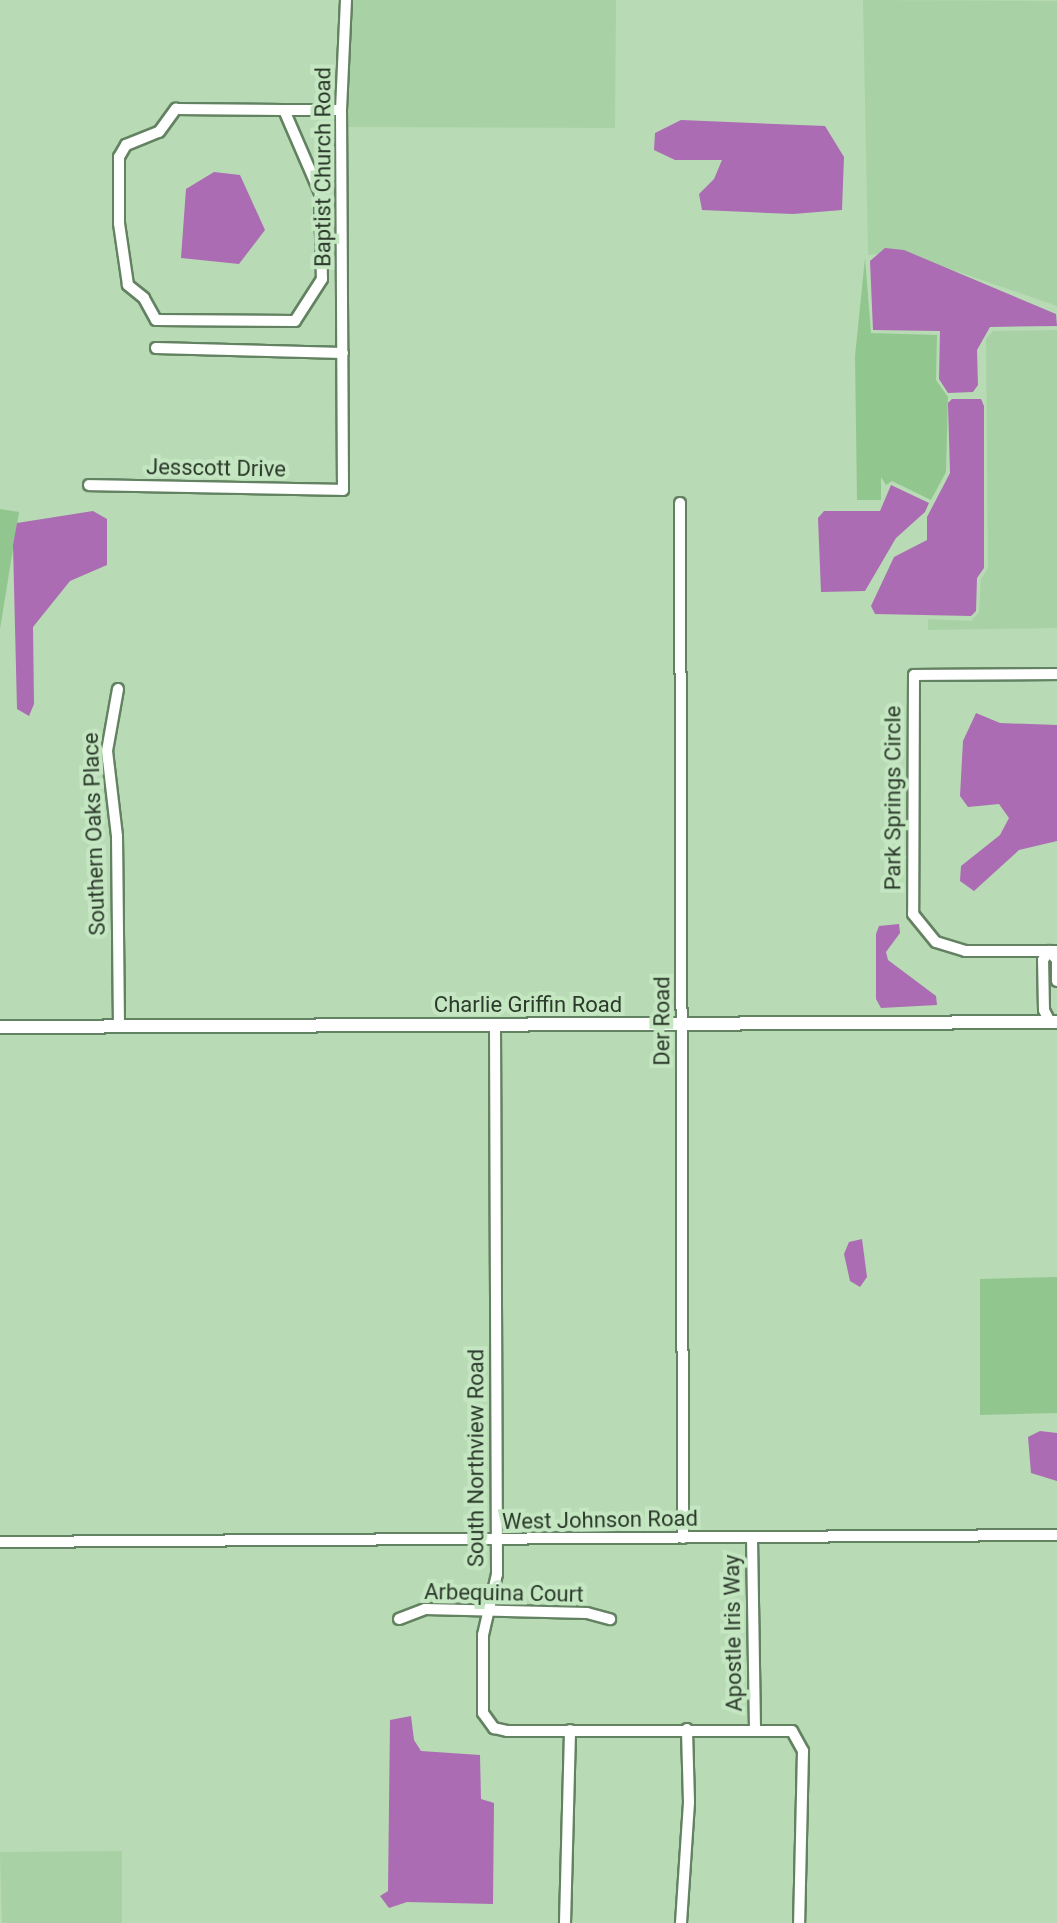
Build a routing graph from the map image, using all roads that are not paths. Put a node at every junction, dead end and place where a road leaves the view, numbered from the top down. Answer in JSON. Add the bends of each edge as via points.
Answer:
{"nodes":[{"id":1,"x":346,"y":0,"type":"edge"},
{"id":2,"x":284,"y":110,"type":"junction"},
{"id":3,"x":341,"y":110,"type":"junction"},
{"id":4,"x":156,"y":348,"type":"dead end"},
{"id":5,"x":343,"y":353,"type":"junction"},
{"id":6,"x":89,"y":485,"type":"dead end"},
{"id":7,"x":343,"y":490,"type":"joint"},
{"id":8,"x":680,"y":503,"type":"dead end"},
{"id":9,"x":1057,"y":674,"type":"edge"},
{"id":10,"x":118,"y":689,"type":"dead end"},
{"id":11,"x":1053,"y":951,"type":"edge"},
{"id":12,"x":1057,"y":981,"type":"edge"},
{"id":13,"x":1057,"y":1009,"type":"edge"},
{"id":14,"x":1054,"y":1022,"type":"edge"},
{"id":15,"x":682,"y":1024,"type":"junction"},
{"id":16,"x":495,"y":1025,"type":"junction"},
{"id":17,"x":0,"y":1027,"type":"edge"},
{"id":18,"x":119,"y":1027,"type":"junction"},
{"id":19,"x":1057,"y":1535,"type":"edge"},
{"id":20,"x":683,"y":1538,"type":"junction"},
{"id":21,"x":752,"y":1538,"type":"junction"},
{"id":22,"x":0,"y":1542,"type":"edge"},
{"id":23,"x":497,"y":1542,"type":"junction"},
{"id":24,"x":488,"y":1610,"type":"junction"},
{"id":25,"x":399,"y":1619,"type":"dead end"},
{"id":26,"x":610,"y":1619,"type":"dead end"},
{"id":27,"x":755,"y":1728,"type":"junction"},
{"id":28,"x":687,"y":1729,"type":"junction"},
{"id":29,"x":570,"y":1730,"type":"junction"},
{"id":30,"x":565,"y":1923,"type":"edge"},
{"id":31,"x":681,"y":1923,"type":"edge"},
{"id":32,"x":799,"y":1923,"type":"edge"}],
"edges":[{"from":1,"to":3,"type":"street","name":"Baptist Church Road"},
{"from":2,"to":2,"type":"street","via":[[176,109],[159,132],[126,145],[119,157],[119,223],[128,285],[144,298],[156,320],[295,321],[322,279],[320,193]]},
{"from":2,"to":3,"type":"street"},
{"from":3,"to":5,"type":"street","name":"Baptist Church Road"},
{"from":4,"to":5,"type":"street"},
{"from":5,"to":7,"type":"street","name":"Baptist Church Road"},
{"from":6,"to":7,"type":"street","name":"Jesscott Drive"},
{"from":8,"to":15,"type":"street","name":"Der Road"},
{"from":9,"to":11,"type":"street","name":"Park Springs Circle","via":[[914,675],[913,914],[936,942],[965,951]]},
{"from":10,"to":18,"type":"street","name":"Southern Oaks Place","via":[[107,751],[117,836]]},
{"from":11,"to":12,"type":"street"},
{"from":11,"to":14,"type":"street","via":[[1043,960],[1044,1010]]},
{"from":13,"to":14,"type":"street"},
{"from":14,"to":15,"type":"street","name":"Charlie Griffin Road"},
{"from":15,"to":16,"type":"street","name":"Charlie Griffin Road"},
{"from":15,"to":20,"type":"street","name":"Der Road"},
{"from":16,"to":18,"type":"street","name":"Charlie Griffin Road"},
{"from":16,"to":23,"type":"street","name":"South Northview Road"},
{"from":17,"to":18,"type":"street","name":"Charlie Griffin Road"},
{"from":19,"to":21,"type":"street","name":"West Johnson Road"},
{"from":20,"to":21,"type":"street","name":"West Johnson Road"},
{"from":20,"to":23,"type":"street","name":"West Johnson Road"},
{"from":21,"to":27,"type":"street","name":"Apostle Iris Way"},
{"from":22,"to":23,"type":"street","name":"West Johnson Road"},
{"from":23,"to":24,"type":"street","name":"South Northview Road"},
{"from":24,"to":25,"type":"street","name":"Arbequina Court","via":[[425,1609]]},
{"from":24,"to":26,"type":"street","name":"Arbequina Court","via":[[587,1613]]},
{"from":24,"to":29,"type":"street","name":"South Northview Road","via":[[483,1635],[486,1723],[507,1731]]},
{"from":27,"to":28,"type":"street","name":"South Northview Road"},
{"from":27,"to":32,"type":"street","name":"South Northview Road","via":[[792,1731],[803,1751]]},
{"from":28,"to":29,"type":"street","name":"South Northview Road"},
{"from":28,"to":31,"type":"street","via":[[689,1802]]},
{"from":29,"to":30,"type":"street"}]}
